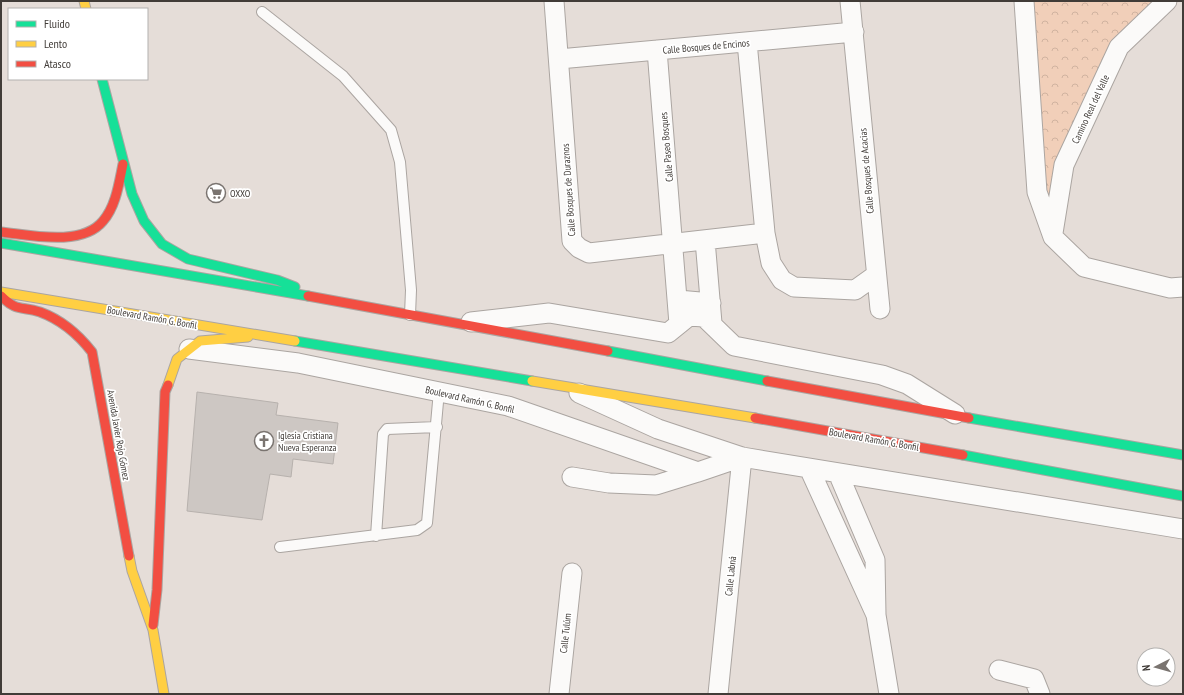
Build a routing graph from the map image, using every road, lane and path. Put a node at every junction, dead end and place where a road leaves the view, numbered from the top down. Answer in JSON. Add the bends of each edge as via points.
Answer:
{"nodes":[{"id":1,"x":554,"y":1,"type":"edge"},
{"id":2,"x":850,"y":1,"type":"edge"},
{"id":3,"x":1024,"y":1,"type":"edge"},
{"id":4,"x":1167,"y":1,"type":"edge"},
{"id":5,"x":262,"y":12,"type":"dead end"},
{"id":6,"x":854,"y":32,"type":"junction"},
{"id":7,"x":747,"y":42,"type":"junction"},
{"id":8,"x":657,"y":50,"type":"junction"},
{"id":9,"x":559,"y":59,"type":"junction"},
{"id":10,"x":102,"y":80,"type":"edge"},
{"id":11,"x":123,"y":164,"type":"junction"},
{"id":12,"x":1,"y":232,"type":"edge"},
{"id":13,"x":765,"y":233,"type":"junction"},
{"id":14,"x":1053,"y":237,"type":"junction"},
{"id":15,"x":705,"y":240,"type":"junction"},
{"id":16,"x":1,"y":243,"type":"edge"},
{"id":17,"x":674,"y":243,"type":"junction"},
{"id":18,"x":876,"y":275,"type":"junction"},
{"id":19,"x":1183,"y":288,"type":"edge"},
{"id":20,"x":1,"y":292,"type":"edge"},
{"id":21,"x":1,"y":296,"type":"edge"},
{"id":22,"x":326,"y":299,"type":"junction"},
{"id":23,"x":678,"y":300,"type":"junction"},
{"id":24,"x":711,"y":303,"type":"junction"},
{"id":25,"x":880,"y":309,"type":"dead end"},
{"id":26,"x":410,"y":315,"type":"junction"},
{"id":27,"x":462,"y":323,"type":"junction"},
{"id":28,"x":712,"y":323,"type":"junction"},
{"id":29,"x":679,"y":324,"type":"junction"},
{"id":30,"x":258,"y":336,"type":"junction"},
{"id":31,"x":189,"y":349,"type":"junction"},
{"id":32,"x":563,"y":386,"type":"junction"},
{"id":33,"x":439,"y":391,"type":"junction"},
{"id":34,"x":958,"y":416,"type":"junction"},
{"id":35,"x":437,"y":427,"type":"junction"},
{"id":36,"x":1183,"y":455,"type":"edge"},
{"id":37,"x":742,"y":458,"type":"junction"},
{"id":38,"x":809,"y":468,"type":"junction"},
{"id":39,"x":698,"y":472,"type":"junction"},
{"id":40,"x":838,"y":473,"type":"junction"},
{"id":41,"x":572,"y":477,"type":"dead end"},
{"id":42,"x":1183,"y":496,"type":"edge"},
{"id":43,"x":1183,"y":529,"type":"edge"},
{"id":44,"x":376,"y":536,"type":"junction"},
{"id":45,"x":280,"y":547,"type":"dead end"},
{"id":46,"x":572,"y":573,"type":"dead end"},
{"id":47,"x":876,"y":615,"type":"junction"},
{"id":48,"x":153,"y":630,"type":"junction"},
{"id":49,"x":998,"y":670,"type":"dead end"},
{"id":50,"x":164,"y":694,"type":"edge"},
{"id":51,"x":559,"y":694,"type":"edge"},
{"id":52,"x":718,"y":694,"type":"edge"},
{"id":53,"x":889,"y":694,"type":"edge"},
{"id":54,"x":1040,"y":694,"type":"edge"}],
"edges":[{"from":1,"to":9,"type":"street","name":"Calle Bosques de Duraznos"},
{"from":2,"to":6,"type":"street","name":"Calle Bosques de Acacias"},
{"from":3,"to":14,"type":"street","via":[[1037,192]]},
{"from":4,"to":14,"type":"street","name":"Camino Real del Valle","via":[[1120,47],[1064,165]]},
{"from":5,"to":26,"type":"lane","via":[[343,76],[391,130],[400,162],[411,290]]},
{"from":6,"to":7,"type":"street","name":"Calle Bosques de Encinos"},
{"from":6,"to":18,"type":"street","name":"Calle Bosques de Acacias"},
{"from":7,"to":8,"type":"street","name":"Calle Bosques de Encinos"},
{"from":7,"to":13,"type":"street"},
{"from":8,"to":9,"type":"street","name":"Calle Bosques de Encinos"},
{"from":8,"to":17,"type":"street","name":"Calle Paseo Bosques"},
{"from":9,"to":17,"type":"street","name":"Calle Bosques de Duraznos","via":[[572,241],[589,253]]},
{"from":10,"to":11,"type":"main road"},
{"from":11,"to":12,"type":"main road","via":[[103,222],[90,232],[74,238]]},
{"from":11,"to":22,"type":"main road","via":[[144,221],[168,248],[188,259],[277,280]]},
{"from":13,"to":15,"type":"street"},
{"from":13,"to":18,"type":"street","via":[[771,263],[782,280],[794,287],[855,290]]},
{"from":14,"to":19,"type":"street","via":[[1084,267],[1170,288]]},
{"from":15,"to":17,"type":"street","name":"Calle Bosques de Duraznos"},
{"from":15,"to":24,"type":"street"},
{"from":16,"to":22,"type":"main road"},
{"from":17,"to":23,"type":"street","name":"Calle Paseo Bosques"},
{"from":18,"to":25,"type":"street","name":"Calle Bosques de Acacias"},
{"from":20,"to":30,"type":"main road","name":"Boulevard Ramón G. Bonfil","via":[[130,312]]},
{"from":21,"to":48,"type":"main road","name":"Avenida Javier Rojo Gómez","via":[[13,308],[38,312],[69,327],[80,335],[92,352],[132,571]]},
{"from":22,"to":26,"type":"main road"},
{"from":23,"to":24,"type":"street"},
{"from":23,"to":29,"type":"street","name":"Calle Paseo Bosques"},
{"from":24,"to":28,"type":"street"},
{"from":26,"to":27,"type":"main road"},
{"from":27,"to":29,"type":"street","via":[[549,313],[668,333]]},
{"from":27,"to":34,"type":"main road"},
{"from":28,"to":29,"type":"street","via":[[704,317],[689,316]]},
{"from":28,"to":34,"type":"street","via":[[734,346],[882,375],[907,384]]},
{"from":30,"to":31,"type":"main road","name":"Avenida Javier Rojo Gómez","via":[[200,341]]},
{"from":30,"to":32,"type":"main road","name":"Boulevard Ramón G. Bonfil"},
{"from":31,"to":33,"type":"street","name":"Boulevard Ramón G. Bonfil","via":[[298,363]]},
{"from":31,"to":48,"type":"main road","name":"Avenida Javier Rojo Gómez","via":[[177,358],[165,392]]},
{"from":32,"to":37,"type":"street","name":"Boulevard Ramón G. Bonfil","via":[[658,429]]},
{"from":32,"to":42,"type":"main road","name":"Boulevard Ramón G. Bonfil","via":[[885,440]]},
{"from":33,"to":35,"type":"lane"},
{"from":33,"to":39,"type":"street","name":"Boulevard Ramón G. Bonfil","via":[[508,406]]},
{"from":34,"to":36,"type":"main road"},
{"from":35,"to":44,"type":"lane","via":[[427,522],[417,530]]},
{"from":35,"to":44,"type":"lane","via":[[387,429],[383,434]]},
{"from":37,"to":38,"type":"street","name":"Boulevard Ramón G. Bonfil"},
{"from":37,"to":39,"type":"street","name":"Boulevard Ramón G. Bonfil"},
{"from":37,"to":52,"type":"street","name":"Calle Labná"},
{"from":38,"to":40,"type":"street","name":"Boulevard Ramón G. Bonfil"},
{"from":38,"to":47,"type":"street"},
{"from":39,"to":41,"type":"street","via":[[656,485]]},
{"from":40,"to":43,"type":"street","name":"Boulevard Ramón G. Bonfil"},
{"from":40,"to":47,"type":"street","via":[[875,560]]},
{"from":44,"to":45,"type":"lane"},
{"from":46,"to":51,"type":"street","name":"Calle Tulúm"},
{"from":47,"to":53,"type":"street"},
{"from":48,"to":50,"type":"main road","name":"Avenida Javier Rojo Gómez"},
{"from":49,"to":54,"type":"street","via":[[1034,679]]}]}
